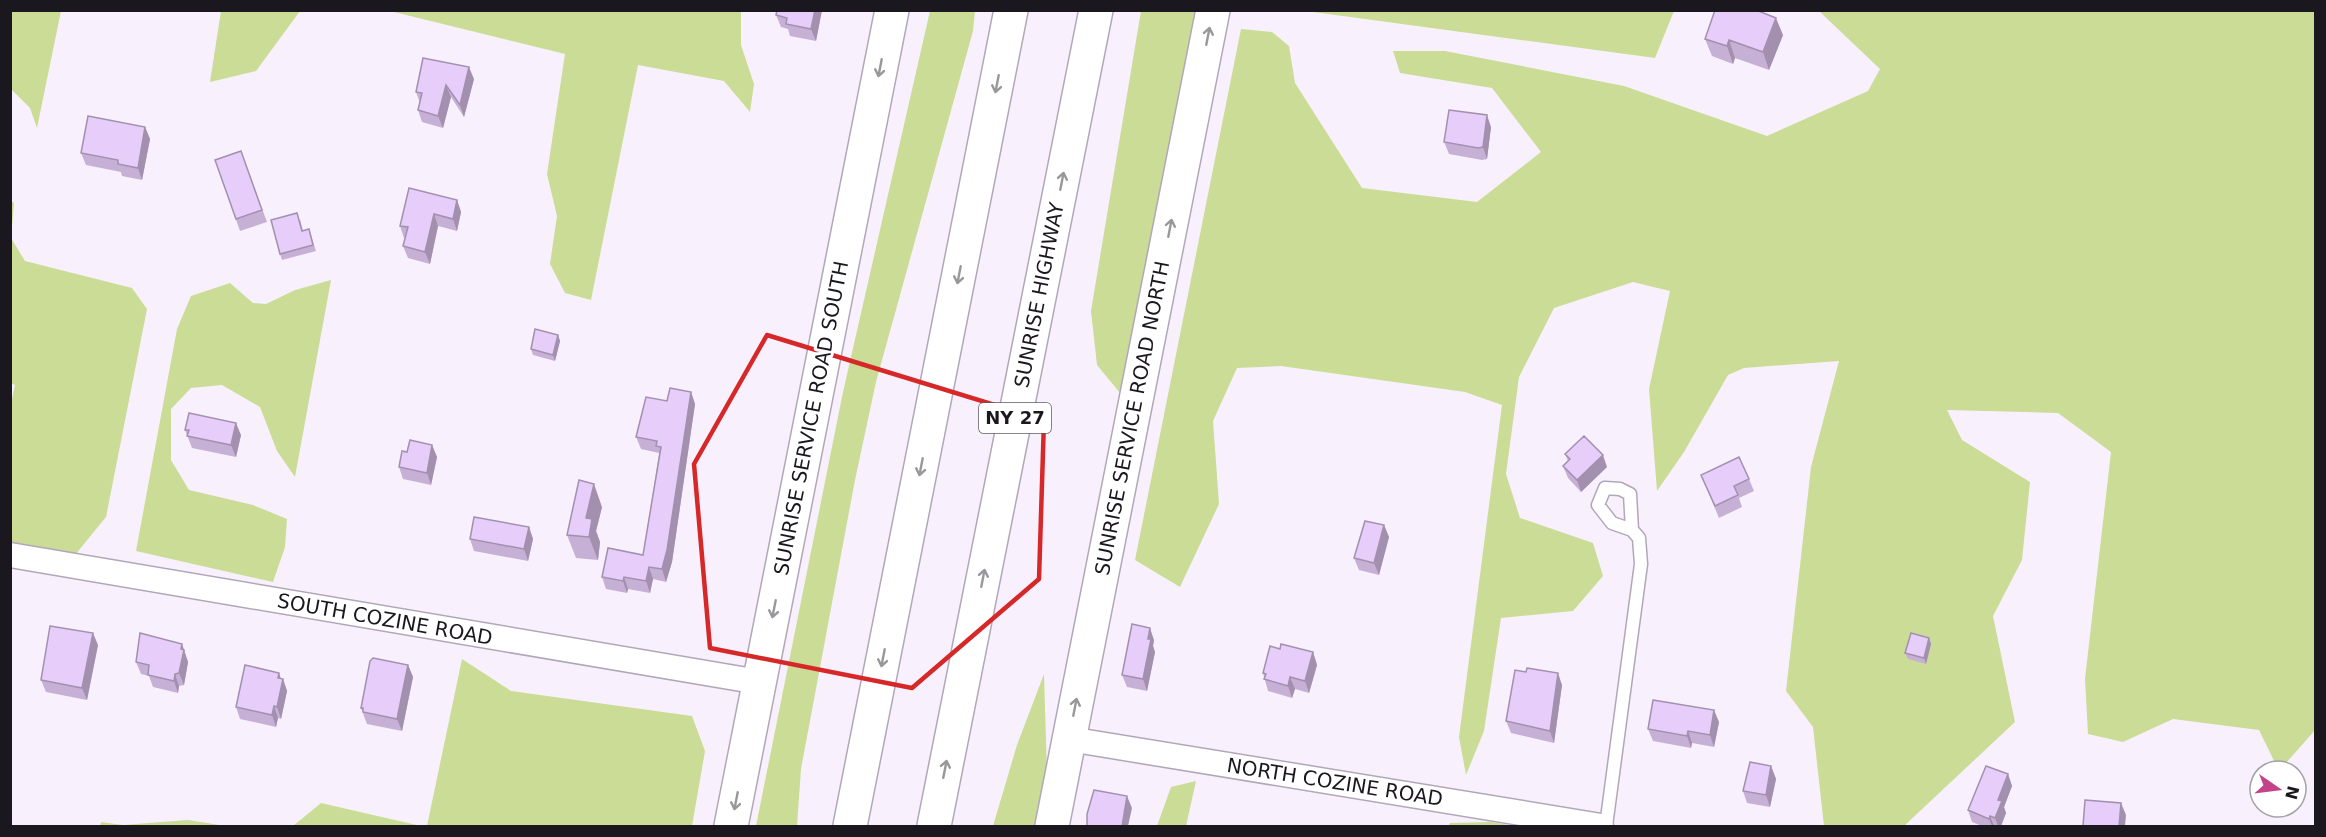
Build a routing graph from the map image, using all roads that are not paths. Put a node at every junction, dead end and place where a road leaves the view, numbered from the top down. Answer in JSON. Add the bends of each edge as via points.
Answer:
{"nodes":[{"id":1,"x":892,"y":10,"type":"edge"},
{"id":2,"x":1011,"y":10,"type":"edge"},
{"id":3,"x":1095,"y":10,"type":"edge"},
{"id":4,"x":1213,"y":10,"type":"edge"},
{"id":5,"x":1632,"y":530,"type":"dead end"},
{"id":6,"x":10,"y":555,"type":"edge"},
{"id":7,"x":759,"y":682,"type":"junction"},
{"id":8,"x":1069,"y":739,"type":"junction"},
{"id":9,"x":731,"y":826,"type":"edge"},
{"id":10,"x":850,"y":826,"type":"edge"},
{"id":11,"x":934,"y":826,"type":"edge"},
{"id":12,"x":1052,"y":826,"type":"edge"},
{"id":13,"x":1601,"y":826,"type":"edge"},
{"id":14,"x":1606,"y":826,"type":"edge"}],
"edges":[{"from":1,"to":7,"type":"main road","name":"SUNRISE SERVICE ROAD SOUTH","one_way":true},
{"from":2,"to":10,"type":"main road","one_way":true},
{"from":11,"to":3,"type":"main road","name":"SUNRISE HIGHWAY","number":"NY 27","one_way":true},
{"from":8,"to":4,"type":"main road","name":"SUNRISE SERVICE ROAD NORTH","one_way":true},
{"from":5,"to":14,"type":"lane","via":[[1639,538],[1641,564]]},
{"from":6,"to":7,"type":"street","name":"SOUTH COZINE ROAD"},
{"from":7,"to":9,"type":"main road","name":"SUNRISE SERVICE ROAD SOUTH","one_way":true},
{"from":8,"to":12,"type":"main road","name":"SUNRISE SERVICE ROAD NORTH"},
{"from":8,"to":13,"type":"street","name":"NORTH COZINE ROAD"}]}
